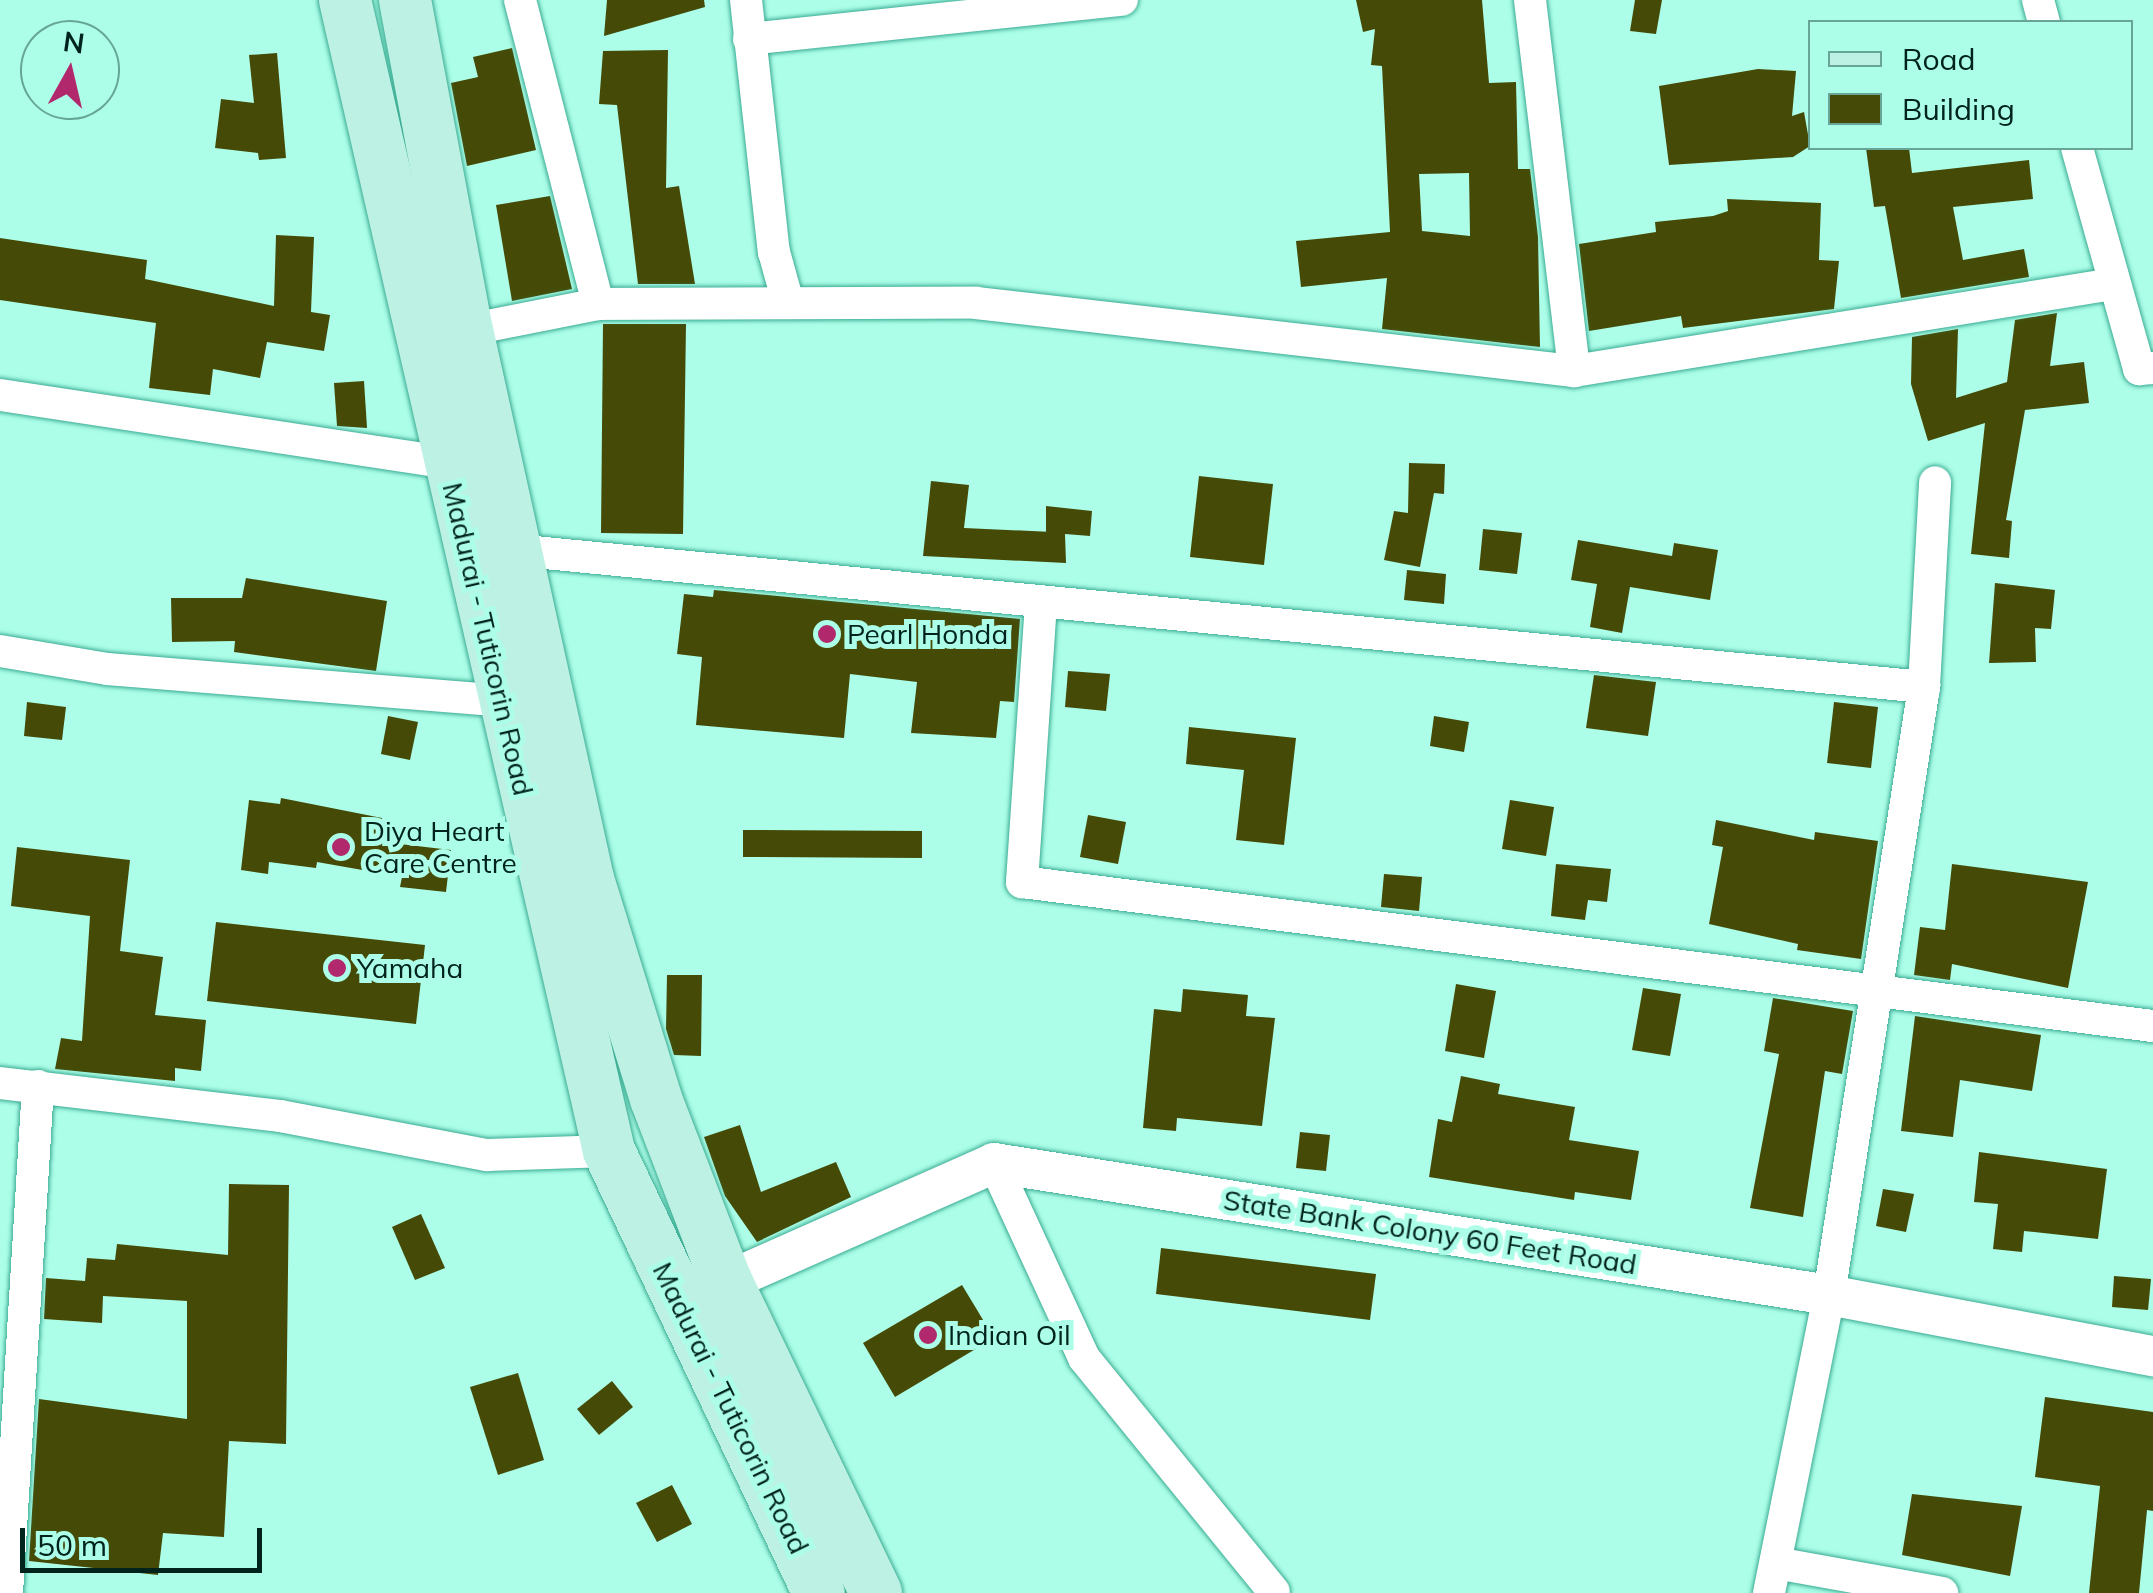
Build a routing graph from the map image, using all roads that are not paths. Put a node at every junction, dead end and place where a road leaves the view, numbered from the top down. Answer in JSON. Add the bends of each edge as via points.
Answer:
{"nodes":[{"id":1,"x":345,"y":0,"type":"edge"},
{"id":2,"x":404,"y":0,"type":"edge"},
{"id":3,"x":520,"y":0,"type":"edge"},
{"id":4,"x":746,"y":0,"type":"edge"},
{"id":5,"x":1122,"y":0,"type":"edge"},
{"id":6,"x":1530,"y":0,"type":"edge"},
{"id":7,"x":750,"y":40,"type":"junction"},
{"id":8,"x":2078,"y":150,"type":"edge"},
{"id":9,"x":2113,"y":284,"type":"junction"},
{"id":10,"x":787,"y":298,"type":"junction"},
{"id":11,"x":598,"y":304,"type":"junction"},
{"id":12,"x":467,"y":330,"type":"junction"},
{"id":13,"x":2153,"y":368,"type":"edge"},
{"id":14,"x":1574,"y":371,"type":"junction"},
{"id":15,"x":0,"y":395,"type":"edge"},
{"id":16,"x":448,"y":462,"type":"junction"},
{"id":17,"x":1934,"y":482,"type":"dead end"},
{"id":18,"x":514,"y":550,"type":"junction"},
{"id":19,"x":1040,"y":603,"type":"junction"},
{"id":20,"x":0,"y":651,"type":"edge"},
{"id":21,"x":1924,"y":687,"type":"junction"},
{"id":22,"x":500,"y":700,"type":"junction"},
{"id":23,"x":1875,"y":991,"type":"junction"},
{"id":24,"x":2153,"y":1026,"type":"edge"},
{"id":25,"x":0,"y":1083,"type":"edge"},
{"id":26,"x":38,"y":1086,"type":"junction"},
{"id":27,"x":609,"y":1152,"type":"junction"},
{"id":28,"x":994,"y":1163,"type":"junction"},
{"id":29,"x":703,"y":1292,"type":"junction"},
{"id":30,"x":1830,"y":1295,"type":"junction"},
{"id":31,"x":2153,"y":1356,"type":"edge"},
{"id":32,"x":1772,"y":1578,"type":"edge"},
{"id":33,"x":1274,"y":1592,"type":"edge"},
{"id":34,"x":7,"y":1593,"type":"edge"},
{"id":35,"x":820,"y":1593,"type":"edge"},
{"id":36,"x":876,"y":1593,"type":"edge"},
{"id":37,"x":1942,"y":1593,"type":"edge"}],
"edges":[{"from":1,"to":16,"type":"main road","name":"Madurai - Tuticorin Road"},
{"from":2,"to":12,"type":"main road","name":"Madurai - Tuticorin Road"},
{"from":3,"to":11,"type":"street"},
{"from":4,"to":7,"type":"street"},
{"from":5,"to":7,"type":"street"},
{"from":6,"to":14,"type":"street"},
{"from":7,"to":10,"type":"street","via":[[774,252]]},
{"from":8,"to":9,"type":"street"},
{"from":9,"to":13,"type":"street","via":[[2139,369]]},
{"from":9,"to":14,"type":"street"},
{"from":10,"to":11,"type":"street"},
{"from":10,"to":14,"type":"street","via":[[976,304]]},
{"from":11,"to":12,"type":"street"},
{"from":12,"to":18,"type":"main road","name":"Madurai - Tuticorin Road"},
{"from":15,"to":16,"type":"street"},
{"from":16,"to":22,"type":"main road","name":"Madurai - Tuticorin Road"},
{"from":17,"to":21,"type":"street"},
{"from":18,"to":19,"type":"street"},
{"from":18,"to":29,"type":"main road","name":"Madurai - Tuticorin Road","via":[[588,879],[656,1100]]},
{"from":19,"to":21,"type":"street"},
{"from":19,"to":23,"type":"street","via":[[1022,882]]},
{"from":20,"to":22,"type":"street","via":[[107,668]]},
{"from":21,"to":23,"type":"street"},
{"from":22,"to":27,"type":"main road","name":"Madurai - Tuticorin Road"},
{"from":23,"to":24,"type":"street"},
{"from":23,"to":30,"type":"street"},
{"from":25,"to":26,"type":"street"},
{"from":26,"to":27,"type":"street","via":[[280,1116],[487,1155]]},
{"from":26,"to":34,"type":"street"},
{"from":27,"to":29,"type":"main road","name":"Madurai - Tuticorin Road"},
{"from":28,"to":29,"type":"street"},
{"from":28,"to":30,"type":"street","name":"State Bank Colony 60 Feet Road"},
{"from":28,"to":33,"type":"street","via":[[1084,1358]]},
{"from":29,"to":35,"type":"main road","name":"Madurai - Tuticorin Road"},
{"from":29,"to":36,"type":"main road","name":"Madurai - Tuticorin Road"},
{"from":30,"to":31,"type":"street","name":"State Bank Colony 60 Feet Road"},
{"from":30,"to":32,"type":"street"},
{"from":32,"to":37,"type":"street"}]}
